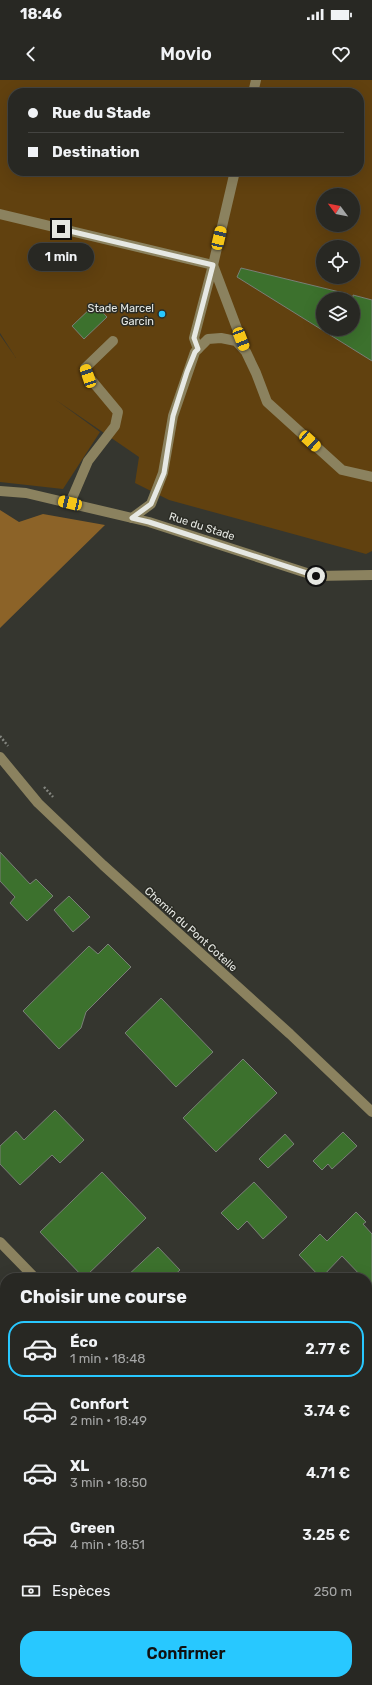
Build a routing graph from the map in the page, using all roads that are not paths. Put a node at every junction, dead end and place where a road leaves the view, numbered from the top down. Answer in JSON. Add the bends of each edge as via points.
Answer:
{"nodes":[{"id":1,"x":234,"y":176,"type":"edge"},
{"id":2,"x":0,"y":214,"type":"edge"},
{"id":3,"x":213,"y":265,"type":"junction"},
{"id":4,"x":113,"y":341,"type":"dead end"},
{"id":5,"x":198,"y":349,"type":"junction"},
{"id":6,"x":246,"y":352,"type":"junction"},
{"id":7,"x":372,"y":477,"type":"edge"},
{"id":8,"x":0,"y":491,"type":"edge"},
{"id":9,"x":70,"y":503,"type":"junction"},
{"id":10,"x":132,"y":518,"type":"junction"},
{"id":11,"x":372,"y":575,"type":"edge"},
{"id":12,"x":0,"y":757,"type":"edge"},
{"id":13,"x":372,"y":1112,"type":"edge"},
{"id":14,"x":0,"y":1242,"type":"edge"},
{"id":15,"x":30,"y":1273,"type":"edge"}],
"edges":[{"from":1,"to":3,"type":"street"},
{"from":2,"to":3,"type":"street"},
{"from":3,"to":5,"type":"street","via":[[194,338]]},
{"from":3,"to":6,"type":"street"},
{"from":4,"to":9,"type":"street","via":[[85,368],[88,376],[118,412],[115,426],[88,461]]},
{"from":5,"to":6,"type":"street","via":[[208,340],[222,338],[236,341]]},
{"from":5,"to":10,"type":"street","via":[[187,372],[173,416],[164,473],[151,504]]},
{"from":6,"to":7,"type":"street","via":[[267,402],[342,470]]},
{"from":8,"to":9,"type":"street","name":"Rue du Stade","via":[[26,493]]},
{"from":9,"to":10,"type":"street","name":"Rue du Stade"},
{"from":10,"to":11,"type":"street","name":"Rue du Stade","via":[[316,576]]},
{"from":12,"to":13,"type":"street","name":"Chemin du Pont Cotelle","via":[[38,803]]},
{"from":14,"to":15,"type":"street"}]}
